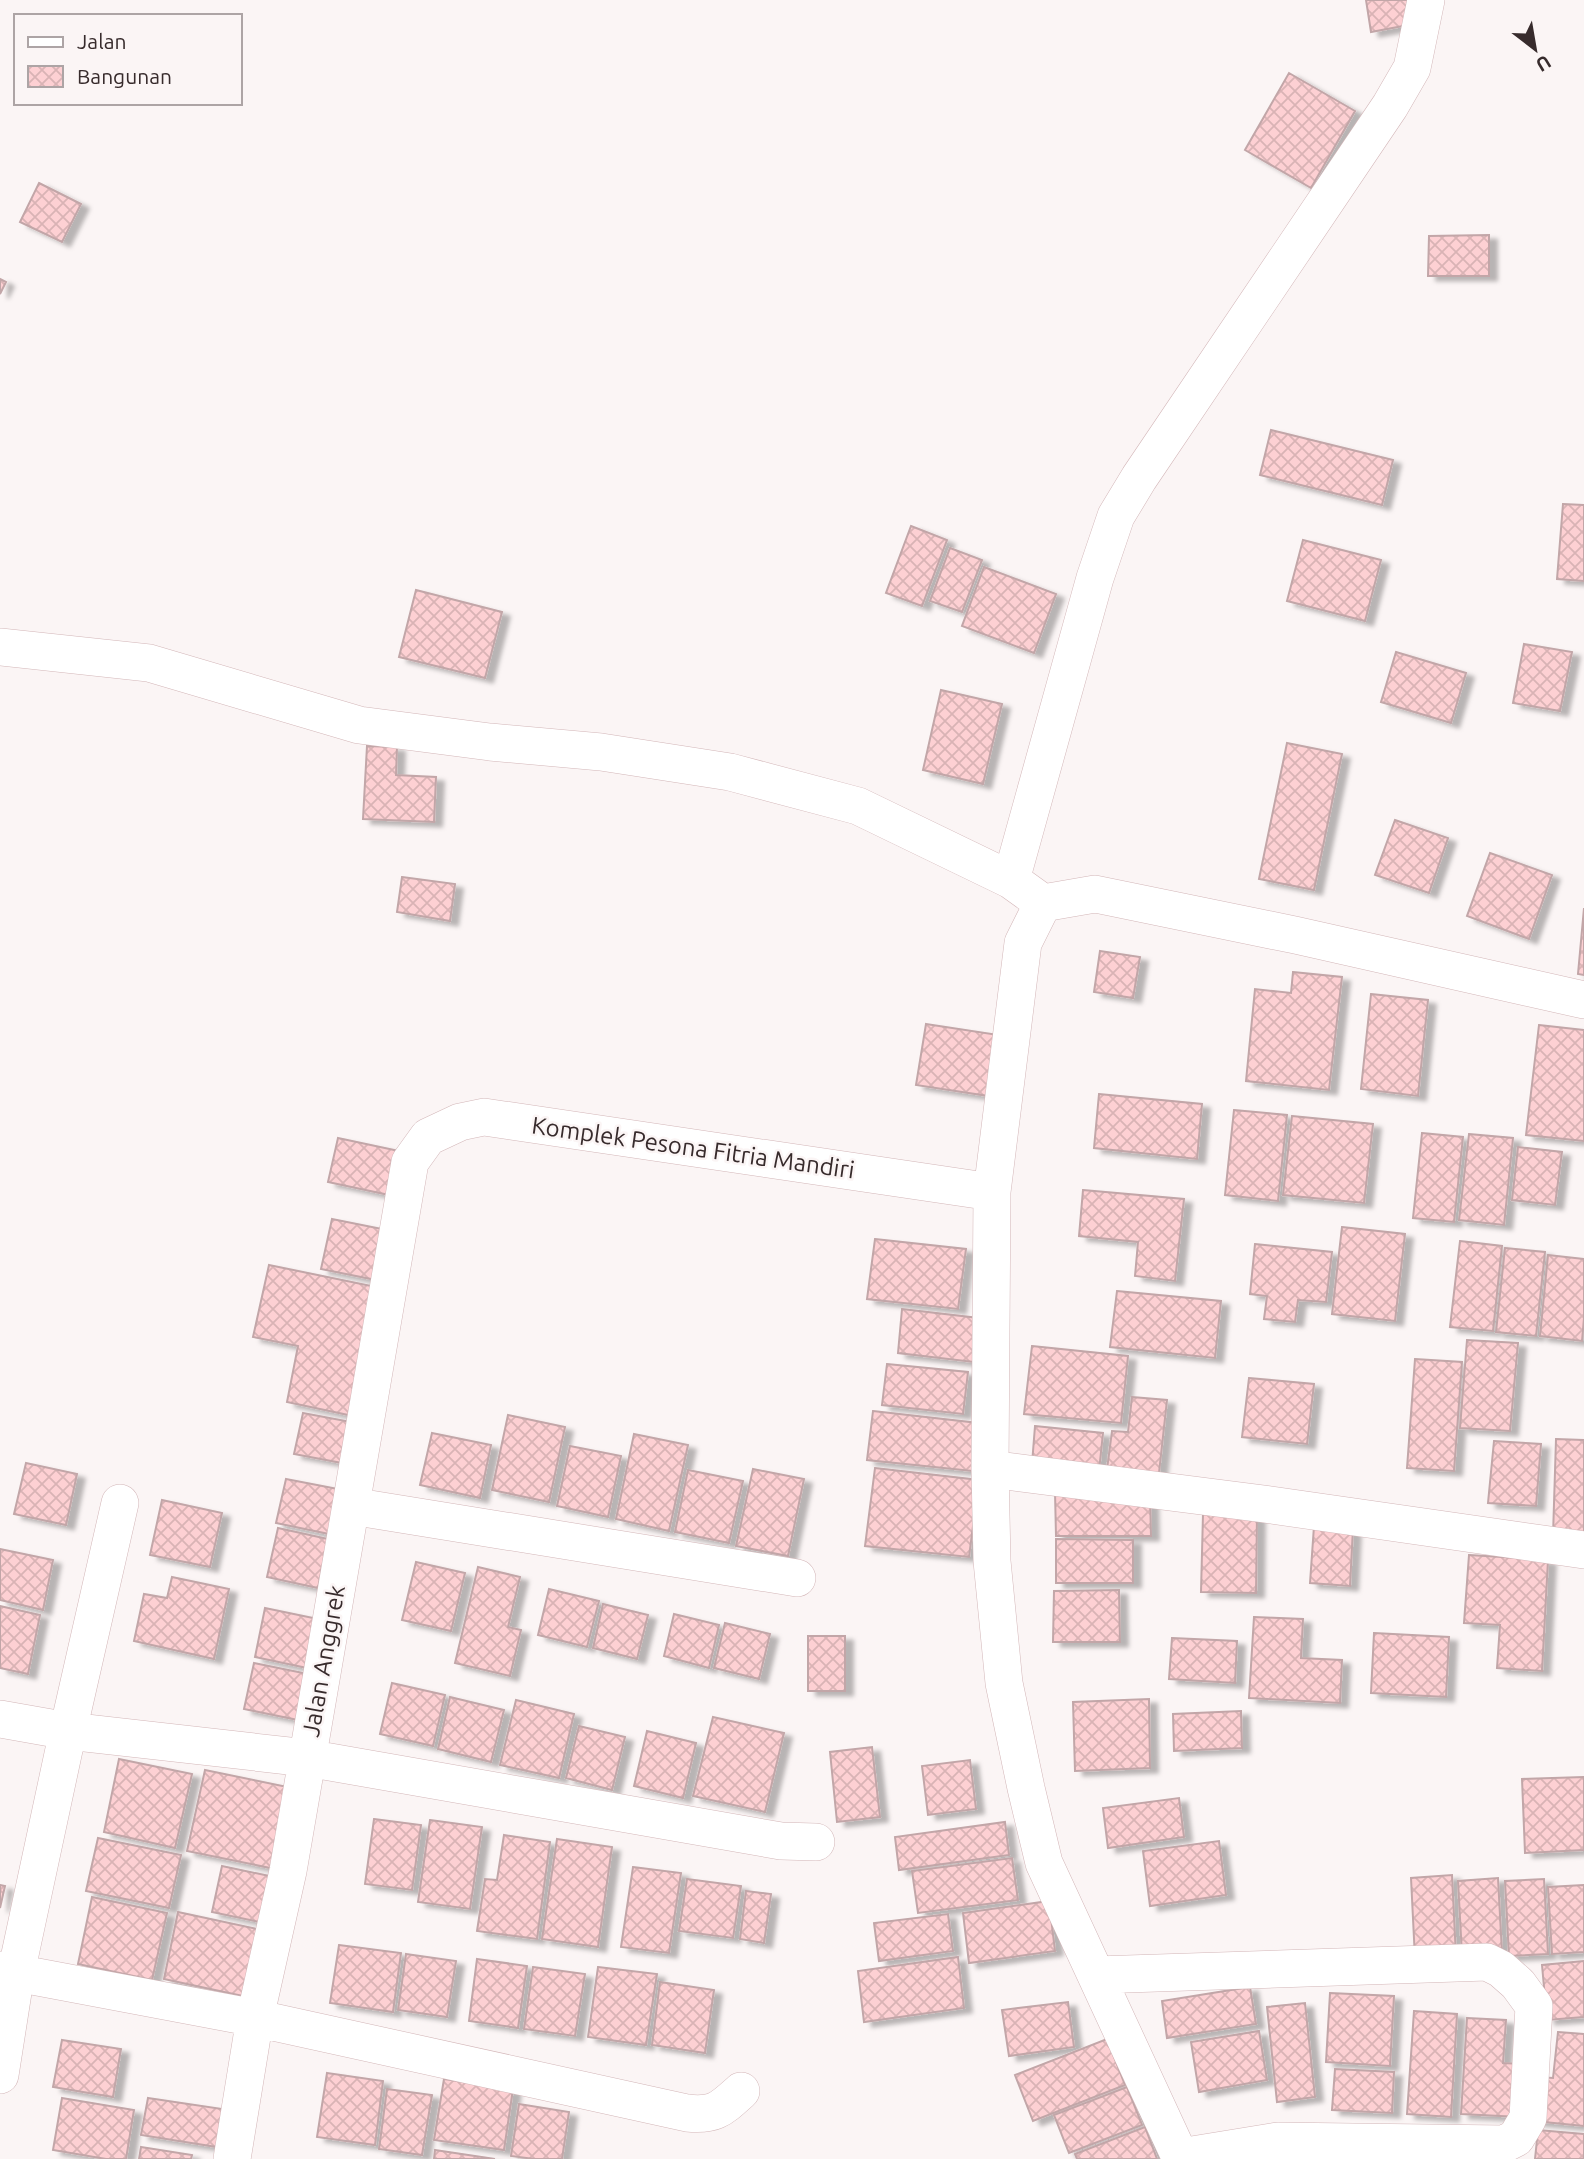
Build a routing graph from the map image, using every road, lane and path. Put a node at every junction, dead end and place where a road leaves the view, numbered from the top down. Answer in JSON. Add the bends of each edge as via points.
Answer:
{"nodes":[{"id":1,"x":1426,"y":0,"type":"edge"},
{"id":2,"x":0,"y":647,"type":"edge"},
{"id":3,"x":1011,"y":880,"type":"junction"},
{"id":4,"x":1043,"y":903,"type":"junction"},
{"id":5,"x":1584,"y":1000,"type":"edge"},
{"id":6,"x":410,"y":1162,"type":"joint"},
{"id":7,"x":992,"y":1192,"type":"junction"},
{"id":8,"x":990,"y":1469,"type":"junction"},
{"id":9,"x":120,"y":1503,"type":"dead end"},
{"id":10,"x":351,"y":1506,"type":"junction"},
{"id":11,"x":1584,"y":1550,"type":"edge"},
{"id":12,"x":797,"y":1578,"type":"dead end"},
{"id":13,"x":0,"y":1719,"type":"edge"},
{"id":14,"x":68,"y":1731,"type":"junction"},
{"id":15,"x":307,"y":1758,"type":"junction"},
{"id":16,"x":816,"y":1842,"type":"dead end"},
{"id":17,"x":8,"y":1971,"type":"edge"},
{"id":18,"x":1096,"y":1975,"type":"junction"},
{"id":19,"x":255,"y":2018,"type":"junction"},
{"id":20,"x":0,"y":2075,"type":"edge"},
{"id":21,"x":741,"y":2091,"type":"dead end"},
{"id":22,"x":1181,"y":2158,"type":"edge"},
{"id":23,"x":232,"y":2159,"type":"edge"}],
"edges":[{"from":1,"to":3,"type":"street","via":[[1412,68],[1390,106],[1116,516]]},
{"from":2,"to":3,"type":"street","via":[[149,663],[359,725],[601,752],[730,772],[858,806]]},
{"from":3,"to":4,"type":"street"},
{"from":4,"to":5,"type":"street","via":[[1095,894]]},
{"from":4,"to":7,"type":"street","via":[[1023,943]]},
{"from":6,"to":7,"type":"street","name":"Komplek Pesona Fitria Mandiri","via":[[428,1137],[484,1117]]},
{"from":6,"to":10,"type":"street","name":"Jalan Anggrek"},
{"from":7,"to":8,"type":"street"},
{"from":8,"to":11,"type":"street"},
{"from":8,"to":18,"type":"street","via":[[992,1561],[1004,1683],[1044,1863]]},
{"from":9,"to":14,"type":"street"},
{"from":10,"to":12,"type":"street"},
{"from":10,"to":15,"type":"street","name":"Jalan Anggrek"},
{"from":13,"to":14,"type":"street"},
{"from":14,"to":15,"type":"street"},
{"from":14,"to":17,"type":"street"},
{"from":15,"to":16,"type":"street","via":[[781,1841]]},
{"from":15,"to":19,"type":"street","name":"Jalan Anggrek","via":[[288,1871]]},
{"from":17,"to":19,"type":"street"},
{"from":17,"to":20,"type":"street"},
{"from":18,"to":22,"type":"street"},
{"from":18,"to":22,"type":"street","via":[[1488,1962],[1518,1984],[1534,2006],[1528,2118],[1516,2138],[1504,2144],[1278,2141]]},
{"from":19,"to":21,"type":"street","via":[[688,2113],[720,2110]]},
{"from":19,"to":23,"type":"street","name":"Jalan Anggrek"}]}
